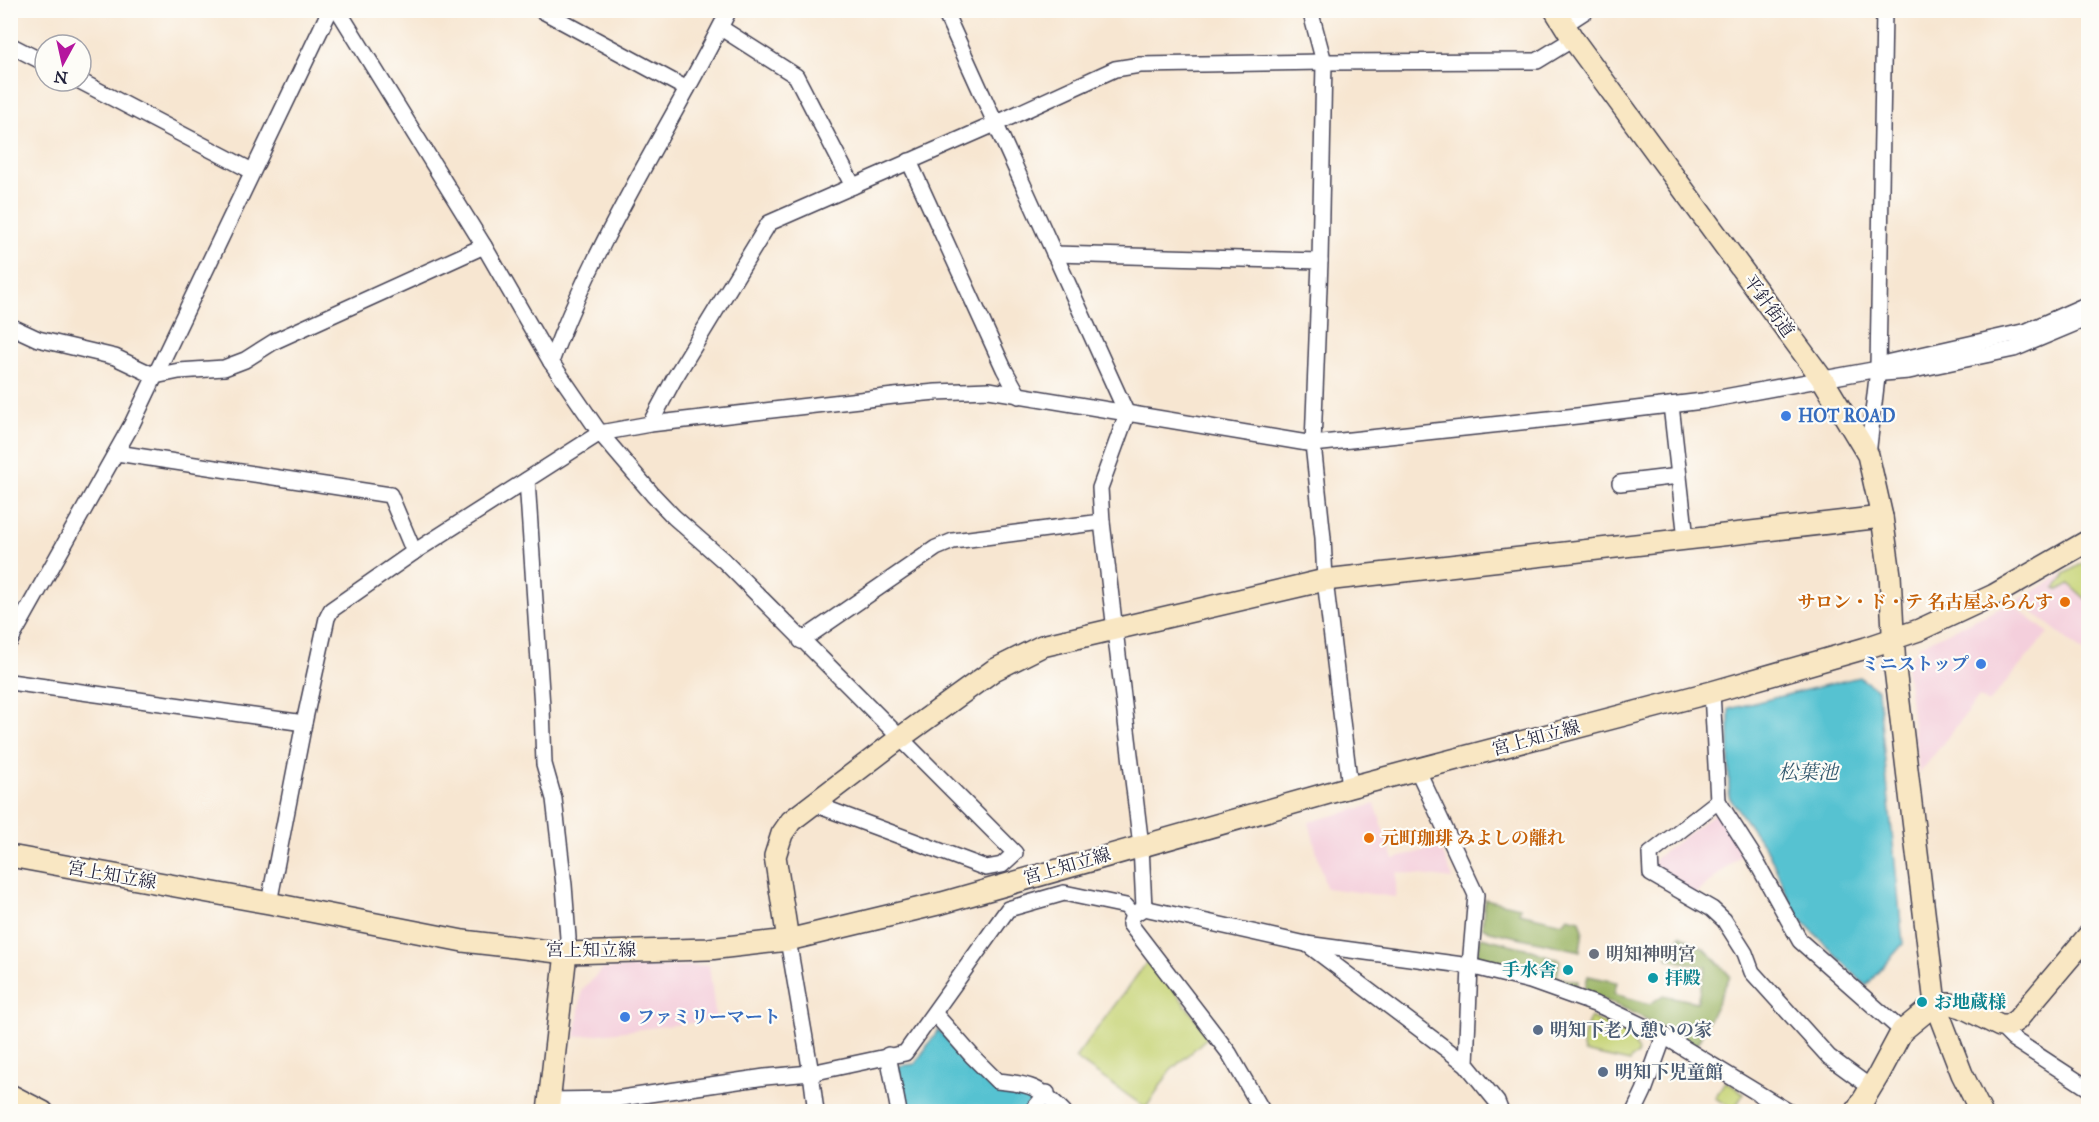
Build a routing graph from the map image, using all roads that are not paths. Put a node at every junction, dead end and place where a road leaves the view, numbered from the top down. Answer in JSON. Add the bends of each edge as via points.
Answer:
{"nodes":[{"id":1,"x":330,"y":10,"type":"edge"},
{"id":2,"x":338,"y":10,"type":"edge"},
{"id":3,"x":541,"y":10,"type":"edge"},
{"id":4,"x":729,"y":10,"type":"edge"},
{"id":5,"x":944,"y":10,"type":"edge"},
{"id":6,"x":1310,"y":10,"type":"edge"},
{"id":7,"x":1587,"y":10,"type":"edge"},
{"id":8,"x":1884,"y":10,"type":"edge"},
{"id":9,"x":1564,"y":25,"type":"edge"},
{"id":10,"x":721,"y":28,"type":"junction"},
{"id":11,"x":10,"y":45,"type":"edge"},
{"id":12,"x":33,"y":57,"type":"edge"},
{"id":13,"x":1324,"y":62,"type":"junction"},
{"id":14,"x":93,"y":88,"type":"edge"},
{"id":15,"x":687,"y":88,"type":"junction"},
{"id":16,"x":995,"y":124,"type":"junction"},
{"id":17,"x":909,"y":161,"type":"junction"},
{"id":18,"x":252,"y":171,"type":"junction"},
{"id":19,"x":853,"y":186,"type":"junction"},
{"id":20,"x":484,"y":246,"type":"junction"},
{"id":21,"x":1054,"y":254,"type":"junction"},
{"id":22,"x":1320,"y":261,"type":"junction"},
{"id":23,"x":2088,"y":304,"type":"edge"},
{"id":24,"x":2088,"y":318,"type":"edge"},
{"id":25,"x":10,"y":326,"type":"edge"},
{"id":26,"x":551,"y":362,"type":"junction"},
{"id":27,"x":1878,"y":369,"type":"junction"},
{"id":28,"x":155,"y":376,"type":"junction"},
{"id":29,"x":1823,"y":380,"type":"junction"},
{"id":30,"x":1019,"y":396,"type":"junction"},
{"id":31,"x":1671,"y":405,"type":"junction"},
{"id":32,"x":1126,"y":414,"type":"junction"},
{"id":33,"x":650,"y":424,"type":"junction"},
{"id":34,"x":600,"y":433,"type":"junction"},
{"id":35,"x":1313,"y":444,"type":"junction"},
{"id":36,"x":117,"y":453,"type":"junction"},
{"id":37,"x":1868,"y":455,"type":"junction"},
{"id":38,"x":1679,"y":476,"type":"junction"},
{"id":39,"x":527,"y":480,"type":"junction"},
{"id":40,"x":1620,"y":483,"type":"dead end"},
{"id":41,"x":1882,"y":517,"type":"junction"},
{"id":42,"x":1102,"y":522,"type":"junction"},
{"id":43,"x":1686,"y":539,"type":"junction"},
{"id":44,"x":2088,"y":542,"type":"edge"},
{"id":45,"x":414,"y":552,"type":"junction"},
{"id":46,"x":1326,"y":580,"type":"junction"},
{"id":47,"x":1115,"y":628,"type":"junction"},
{"id":48,"x":1893,"y":638,"type":"junction"},
{"id":49,"x":801,"y":640,"type":"junction"},
{"id":50,"x":10,"y":641,"type":"edge"},
{"id":51,"x":10,"y":682,"type":"edge"},
{"id":52,"x":1712,"y":692,"type":"junction"},
{"id":53,"x":304,"y":723,"type":"junction"},
{"id":54,"x":900,"y":738,"type":"junction"},
{"id":55,"x":1417,"y":769,"type":"junction"},
{"id":56,"x":1350,"y":787,"type":"junction"},
{"id":57,"x":1719,"y":801,"type":"junction"},
{"id":58,"x":814,"y":804,"type":"junction"},
{"id":59,"x":1141,"y":846,"type":"junction"},
{"id":60,"x":10,"y":856,"type":"edge"},
{"id":61,"x":269,"y":903,"type":"junction"},
{"id":62,"x":1139,"y":911,"type":"junction"},
{"id":63,"x":2088,"y":936,"type":"edge"},
{"id":64,"x":788,"y":940,"type":"junction"},
{"id":65,"x":1306,"y":944,"type":"junction"},
{"id":66,"x":566,"y":953,"type":"junction"},
{"id":67,"x":1470,"y":966,"type":"junction"},
{"id":68,"x":1935,"y":1004,"type":"junction"},
{"id":69,"x":935,"y":1014,"type":"junction"},
{"id":70,"x":2000,"y":1026,"type":"junction"},
{"id":71,"x":1902,"y":1031,"type":"junction"},
{"id":72,"x":1664,"y":1036,"type":"junction"},
{"id":73,"x":888,"y":1055,"type":"junction"},
{"id":74,"x":1466,"y":1064,"type":"junction"},
{"id":75,"x":811,"y":1073,"type":"junction"},
{"id":76,"x":1870,"y":1087,"type":"junction"},
{"id":77,"x":2088,"y":1088,"type":"edge"},
{"id":78,"x":1047,"y":1093,"type":"junction"},
{"id":79,"x":10,"y":1095,"type":"edge"},
{"id":80,"x":615,"y":1105,"type":"edge"},
{"id":81,"x":549,"y":1106,"type":"edge"},
{"id":82,"x":44,"y":1112,"type":"edge"},
{"id":83,"x":816,"y":1112,"type":"edge"},
{"id":84,"x":899,"y":1112,"type":"edge"},
{"id":85,"x":1031,"y":1112,"type":"edge"},
{"id":86,"x":1064,"y":1112,"type":"edge"},
{"id":87,"x":1263,"y":1112,"type":"edge"},
{"id":88,"x":1501,"y":1112,"type":"edge"},
{"id":89,"x":1634,"y":1112,"type":"edge"},
{"id":90,"x":1789,"y":1112,"type":"edge"},
{"id":91,"x":1856,"y":1112,"type":"edge"},
{"id":92,"x":1981,"y":1112,"type":"edge"}],
"edges":[{"from":1,"to":18,"type":"street"},
{"from":2,"to":20,"type":"street"},
{"from":3,"to":15,"type":"street"},
{"from":4,"to":10,"type":"street"},
{"from":5,"to":16,"type":"street"},
{"from":6,"to":13,"type":"street"},
{"from":7,"to":9,"type":"street"},
{"from":8,"to":27,"type":"street"},
{"from":9,"to":13,"type":"street","via":[[1538,61]]},
{"from":9,"to":29,"type":"street","name":"平針街道"},
{"from":10,"to":15,"type":"street"},
{"from":10,"to":19,"type":"street","via":[[796,76]]},
{"from":11,"to":12,"type":"street"},
{"from":13,"to":16,"type":"street","via":[[1140,65],[1115,69]]},
{"from":13,"to":22,"type":"street"},
{"from":14,"to":18,"type":"street"},
{"from":15,"to":26,"type":"street","via":[[603,242]]},
{"from":16,"to":17,"type":"street"},
{"from":16,"to":21,"type":"street"},
{"from":17,"to":19,"type":"street"},
{"from":17,"to":30,"type":"street"},
{"from":18,"to":28,"type":"street"},
{"from":19,"to":33,"type":"street","via":[[769,223]]},
{"from":20,"to":26,"type":"street"},
{"from":20,"to":28,"type":"street","via":[[275,341],[245,360],[224,368],[179,370]]},
{"from":21,"to":22,"type":"street"},
{"from":21,"to":32,"type":"street"},
{"from":22,"to":35,"type":"street"},
{"from":23,"to":27,"type":"street","via":[[2026,331],[1890,362]]},
{"from":24,"to":27,"type":"street","via":[[2014,349],[1909,371],[1884,373]]},
{"from":25,"to":28,"type":"street","via":[[38,339],[115,357]]},
{"from":26,"to":34,"type":"street"},
{"from":27,"to":29,"type":"street"},
{"from":27,"to":37,"type":"street"},
{"from":28,"to":36,"type":"street"},
{"from":29,"to":31,"type":"street"},
{"from":29,"to":37,"type":"street","name":"平針街道"},
{"from":30,"to":32,"type":"street"},
{"from":30,"to":33,"type":"street","via":[[989,390],[936,392]]},
{"from":31,"to":35,"type":"street"},
{"from":31,"to":38,"type":"street"},
{"from":32,"to":35,"type":"street"},
{"from":32,"to":42,"type":"street","via":[[1100,488]]},
{"from":33,"to":34,"type":"street"},
{"from":34,"to":39,"type":"street"},
{"from":34,"to":49,"type":"street","via":[[667,510],[724,561]]},
{"from":35,"to":46,"type":"street"},
{"from":36,"to":45,"type":"street","via":[[390,495]]},
{"from":36,"to":50,"type":"street"},
{"from":37,"to":41,"type":"street","name":"平針街道"},
{"from":38,"to":40,"type":"street"},
{"from":38,"to":43,"type":"street"},
{"from":39,"to":45,"type":"street"},
{"from":39,"to":66,"type":"street","via":[[544,764],[554,799],[564,885]]},
{"from":41,"to":43,"type":"street"},
{"from":41,"to":48,"type":"street","name":"平針街道"},
{"from":42,"to":47,"type":"street"},
{"from":42,"to":49,"type":"street","via":[[953,541],[936,548]]},
{"from":43,"to":46,"type":"street"},
{"from":44,"to":48,"type":"street","name":"宮上知立線","via":[[1994,595]]},
{"from":45,"to":53,"type":"street","via":[[332,610]]},
{"from":46,"to":47,"type":"street"},
{"from":46,"to":56,"type":"street"},
{"from":47,"to":54,"type":"street","via":[[1042,646],[994,670]]},
{"from":47,"to":59,"type":"street"},
{"from":48,"to":52,"type":"street","name":"宮上知立線"},
{"from":48,"to":68,"type":"street","name":"平針街道"},
{"from":49,"to":54,"type":"street"},
{"from":51,"to":53,"type":"street"},
{"from":52,"to":55,"type":"street","name":"宮上知立線"},
{"from":52,"to":57,"type":"street"},
{"from":53,"to":61,"type":"street"},
{"from":54,"to":58,"type":"street"},
{"from":54,"to":58,"type":"street","via":[[1015,853],[1002,865],[986,868]]},
{"from":55,"to":56,"type":"street","name":"宮上知立線"},
{"from":55,"to":67,"type":"street","via":[[1476,895]]},
{"from":56,"to":59,"type":"street","name":"宮上知立線"},
{"from":57,"to":71,"type":"street","via":[[1800,941]]},
{"from":57,"to":76,"type":"street","via":[[1650,854],[1651,874],[1724,920],[1752,972],[1829,1057]]},
{"from":58,"to":64,"type":"street","via":[[791,821],[777,845],[776,867]]},
{"from":59,"to":62,"type":"street"},
{"from":59,"to":64,"type":"street","name":"宮上知立線","via":[[942,903]]},
{"from":60,"to":61,"type":"street","name":"宮上知立線"},
{"from":61,"to":66,"type":"street","name":"宮上知立線","via":[[463,941]]},
{"from":62,"to":65,"type":"street"},
{"from":62,"to":69,"type":"street","via":[[1064,893],[1008,909]]},
{"from":62,"to":87,"type":"street","via":[[1130,924],[1229,1053]]},
{"from":63,"to":70,"type":"street","via":[[2017,1020]]},
{"from":64,"to":66,"type":"street","name":"宮上知立線","via":[[709,948]]},
{"from":64,"to":75,"type":"street"},
{"from":65,"to":67,"type":"street"},
{"from":65,"to":74,"type":"street"},
{"from":66,"to":81,"type":"street"},
{"from":67,"to":72,"type":"street","via":[[1530,981],[1603,1007]]},
{"from":67,"to":74,"type":"street"},
{"from":68,"to":70,"type":"street","via":[[1962,1007]]},
{"from":68,"to":71,"type":"street"},
{"from":68,"to":92,"type":"street","name":"平針街道"},
{"from":69,"to":73,"type":"street","via":[[905,1053]]},
{"from":69,"to":78,"type":"street","via":[[998,1081],[1024,1083]]},
{"from":70,"to":77,"type":"street"},
{"from":71,"to":76,"type":"street"},
{"from":72,"to":89,"type":"street"},
{"from":72,"to":90,"type":"street"},
{"from":73,"to":75,"type":"street"},
{"from":73,"to":84,"type":"street"},
{"from":74,"to":88,"type":"street"},
{"from":75,"to":80,"type":"street","via":[[765,1077]]},
{"from":75,"to":83,"type":"street"},
{"from":76,"to":91,"type":"street"},
{"from":78,"to":85,"type":"street"},
{"from":78,"to":86,"type":"street"},
{"from":79,"to":82,"type":"street"},
{"from":80,"to":81,"type":"street"}]}
